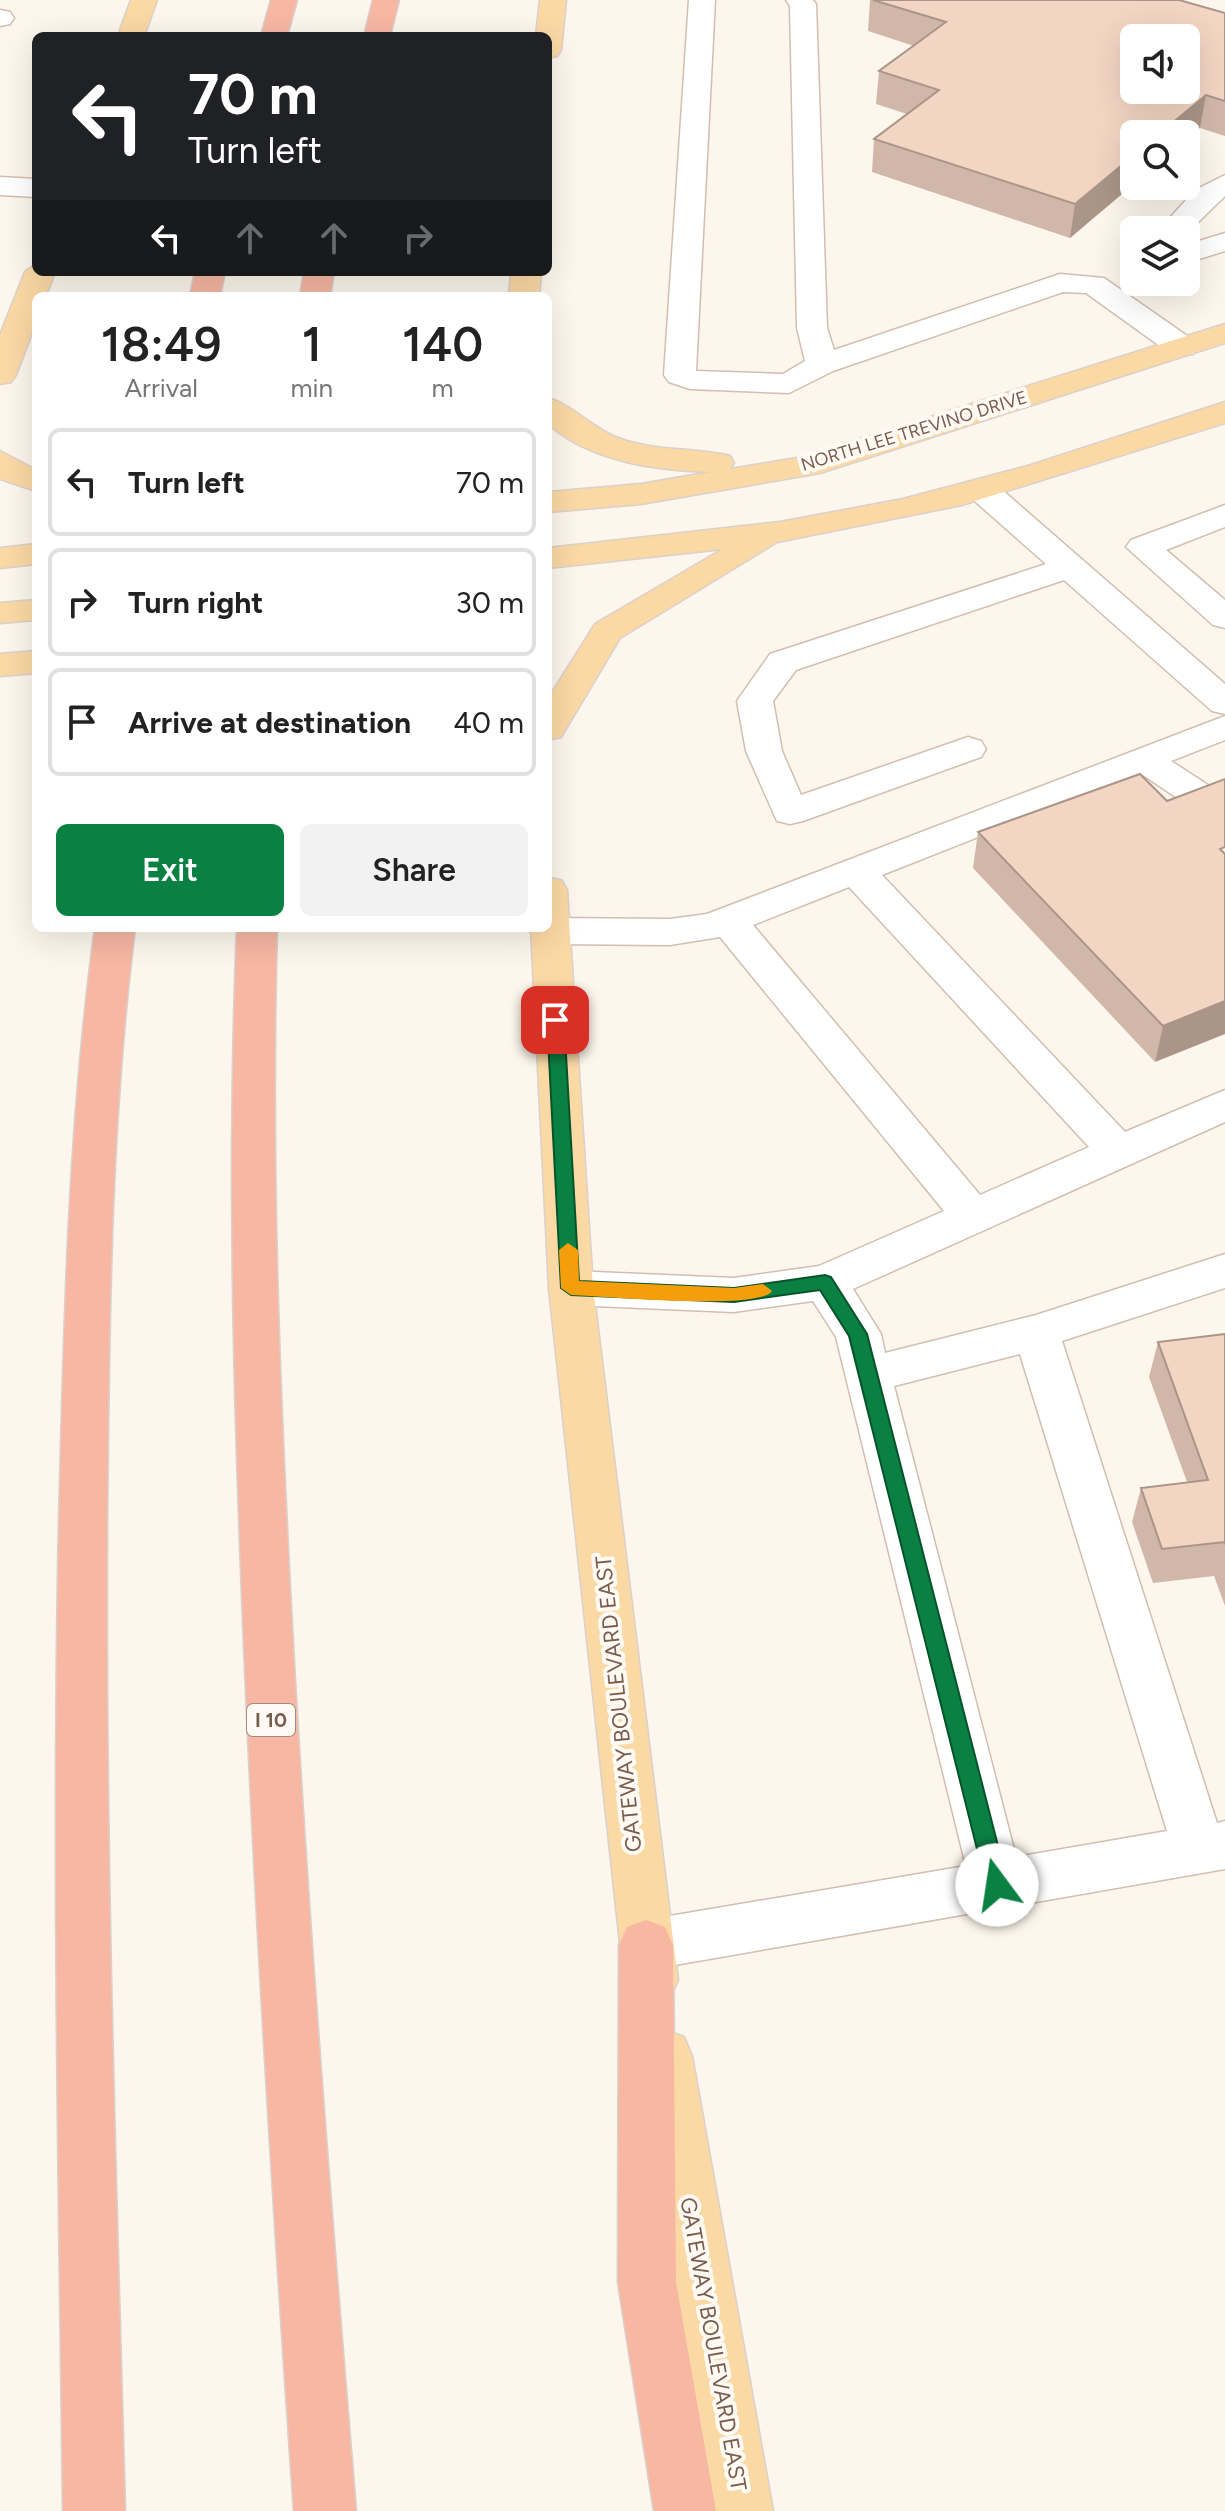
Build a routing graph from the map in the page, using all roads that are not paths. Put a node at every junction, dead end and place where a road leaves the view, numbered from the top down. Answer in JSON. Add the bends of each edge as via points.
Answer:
{"nodes":[{"id":1,"x":144,"y":0,"type":"edge"},
{"id":2,"x":284,"y":0,"type":"edge"},
{"id":3,"x":386,"y":0,"type":"edge"},
{"id":4,"x":553,"y":0,"type":"edge"},
{"id":5,"x":702,"y":0,"type":"edge"},
{"id":6,"x":799,"y":0,"type":"edge"},
{"id":7,"x":132,"y":32,"type":"edge"},
{"id":8,"x":275,"y":32,"type":"edge"},
{"id":9,"x":378,"y":32,"type":"edge"},
{"id":10,"x":550,"y":32,"type":"edge"},
{"id":11,"x":1225,"y":184,"type":"edge"},
{"id":12,"x":0,"y":186,"type":"edge"},
{"id":13,"x":32,"y":188,"type":"edge"},
{"id":14,"x":1187,"y":216,"type":"edge"},
{"id":15,"x":1225,"y":242,"type":"edge"},
{"id":16,"x":1200,"y":250,"type":"edge"},
{"id":17,"x":32,"y":293,"type":"edge"},
{"id":18,"x":1225,"y":333,"type":"edge"},
{"id":19,"x":1182,"y":347,"type":"junction"},
{"id":20,"x":822,"y":364,"type":"junction"},
{"id":21,"x":0,"y":375,"type":"edge"},
{"id":22,"x":552,"y":411,"type":"edge"},
{"id":23,"x":1225,"y":412,"type":"edge"},
{"id":24,"x":808,"y":466,"type":"junction"},
{"id":25,"x":981,"y":489,"type":"junction"},
{"id":26,"x":552,"y":502,"type":"edge"},
{"id":27,"x":1225,"y":515,"type":"edge"},
{"id":28,"x":774,"y":534,"type":"junction"},
{"id":29,"x":32,"y":554,"type":"edge"},
{"id":30,"x":0,"y":558,"type":"edge"},
{"id":31,"x":552,"y":558,"type":"edge"},
{"id":32,"x":1070,"y":567,"type":"junction"},
{"id":33,"x":32,"y":610,"type":"edge"},
{"id":34,"x":0,"y":613,"type":"edge"},
{"id":35,"x":1225,"y":618,"type":"edge"},
{"id":36,"x":32,"y":662,"type":"edge"},
{"id":37,"x":0,"y":665,"type":"edge"},
{"id":38,"x":1225,"y":703,"type":"edge"},
{"id":39,"x":552,"y":722,"type":"edge"},
{"id":40,"x":1225,"y":727,"type":"edge"},
{"id":41,"x":968,"y":749,"type":"dead end"},
{"id":42,"x":1156,"y":767,"type":"junction"},
{"id":43,"x":1225,"y":790,"type":"edge"},
{"id":44,"x":1205,"y":812,"type":"edge"},
{"id":45,"x":856,"y":871,"type":"junction"},
{"id":46,"x":552,"y":911,"type":"edge"},
{"id":47,"x":728,"y":921,"type":"junction"},
{"id":48,"x":114,"y":932,"type":"edge"},
{"id":49,"x":257,"y":932,"type":"edge"},
{"id":50,"x":550,"y":932,"type":"edge"},
{"id":51,"x":1225,"y":1105,"type":"edge"},
{"id":52,"x":1119,"y":1152,"type":"junction"},
{"id":53,"x":973,"y":1217,"type":"junction"},
{"id":54,"x":1225,"y":1271,"type":"edge"},
{"id":55,"x":825,"y":1282,"type":"junction"},
{"id":56,"x":571,"y":1288,"type":"junction"},
{"id":57,"x":1036,"y":1332,"type":"junction"},
{"id":58,"x":868,"y":1375,"type":"junction"},
{"id":59,"x":1212,"y":1847,"type":"edge"},
{"id":60,"x":997,"y":1885,"type":"junction"},
{"id":61,"x":646,"y":1945,"type":"junction"},
{"id":62,"x":94,"y":2511,"type":"edge"},
{"id":63,"x":325,"y":2511,"type":"edge"},
{"id":64,"x":685,"y":2511,"type":"edge"},
{"id":65,"x":742,"y":2511,"type":"edge"}],
"edges":[{"from":1,"to":7,"type":"main road"},
{"from":2,"to":8,"type":"highway"},
{"from":3,"to":9,"type":"highway"},
{"from":4,"to":10,"type":"main road"},
{"from":5,"to":20,"type":"lane","via":[[680,375],[690,380],[789,384]]},
{"from":6,"to":20,"type":"lane","via":[[812,328]]},
{"from":11,"to":14,"type":"lane"},
{"from":12,"to":13,"type":"lane"},
{"from":15,"to":16,"type":"lane"},
{"from":17,"to":21,"type":"main road"},
{"from":18,"to":19,"type":"main road","name":"NORTH LEE TREVINO DRIVE"},
{"from":19,"to":20,"type":"lane","via":[[1107,279],[1060,283]]},
{"from":19,"to":24,"type":"main road","name":"NORTH LEE TREVINO DRIVE"},
{"from":22,"to":24,"type":"main road","via":[[592,440],[665,461]]},
{"from":23,"to":25,"type":"main road"},
{"from":24,"to":26,"type":"main road","name":"NORTH LEE TREVINO DRIVE","via":[[641,494]]},
{"from":25,"to":28,"type":"main road"},
{"from":25,"to":32,"type":"lane"},
{"from":27,"to":35,"type":"lane","via":[[1143,547]]},
{"from":28,"to":31,"type":"main road"},
{"from":28,"to":39,"type":"main road","via":[[607,631]]},
{"from":29,"to":30,"type":"main road"},
{"from":32,"to":38,"type":"lane"},
{"from":32,"to":41,"type":"lane","via":[[783,662],[755,701],[764,751],[790,812]]},
{"from":33,"to":34,"type":"main road"},
{"from":36,"to":37,"type":"main road"},
{"from":40,"to":42,"type":"lane"},
{"from":42,"to":43,"type":"lane"},
{"from":42,"to":44,"type":"lane"},
{"from":42,"to":44,"type":"lane"},
{"from":42,"to":45,"type":"lane"},
{"from":45,"to":47,"type":"lane"},
{"from":45,"to":52,"type":"lane"},
{"from":46,"to":47,"type":"lane","via":[[670,932]]},
{"from":47,"to":53,"type":"lane"},
{"from":48,"to":62,"type":"highway","via":[[105,995],[87,1285],[79,1711]]},
{"from":49,"to":63,"type":"highway","number":"I 10","via":[[256,1387],[281,1927]]},
{"from":50,"to":56,"type":"main road","name":"GATEWAY BOULEVARD EAST"},
{"from":51,"to":52,"type":"lane"},
{"from":52,"to":53,"type":"lane"},
{"from":53,"to":55,"type":"lane"},
{"from":54,"to":57,"type":"lane"},
{"from":55,"to":56,"type":"lane","via":[[734,1295]]},
{"from":55,"to":58,"type":"lane","via":[[858,1334]]},
{"from":56,"to":61,"type":"main road","name":"GATEWAY BOULEVARD EAST"},
{"from":57,"to":58,"type":"lane"},
{"from":57,"to":59,"type":"lane"},
{"from":58,"to":60,"type":"lane"},
{"from":59,"to":60,"type":"lane"},
{"from":60,"to":61,"type":"lane"},
{"from":61,"to":64,"type":"highway","via":[[647,2282]]},
{"from":61,"to":65,"type":"main road","name":"GATEWAY BOULEVARD EAST"}]}
